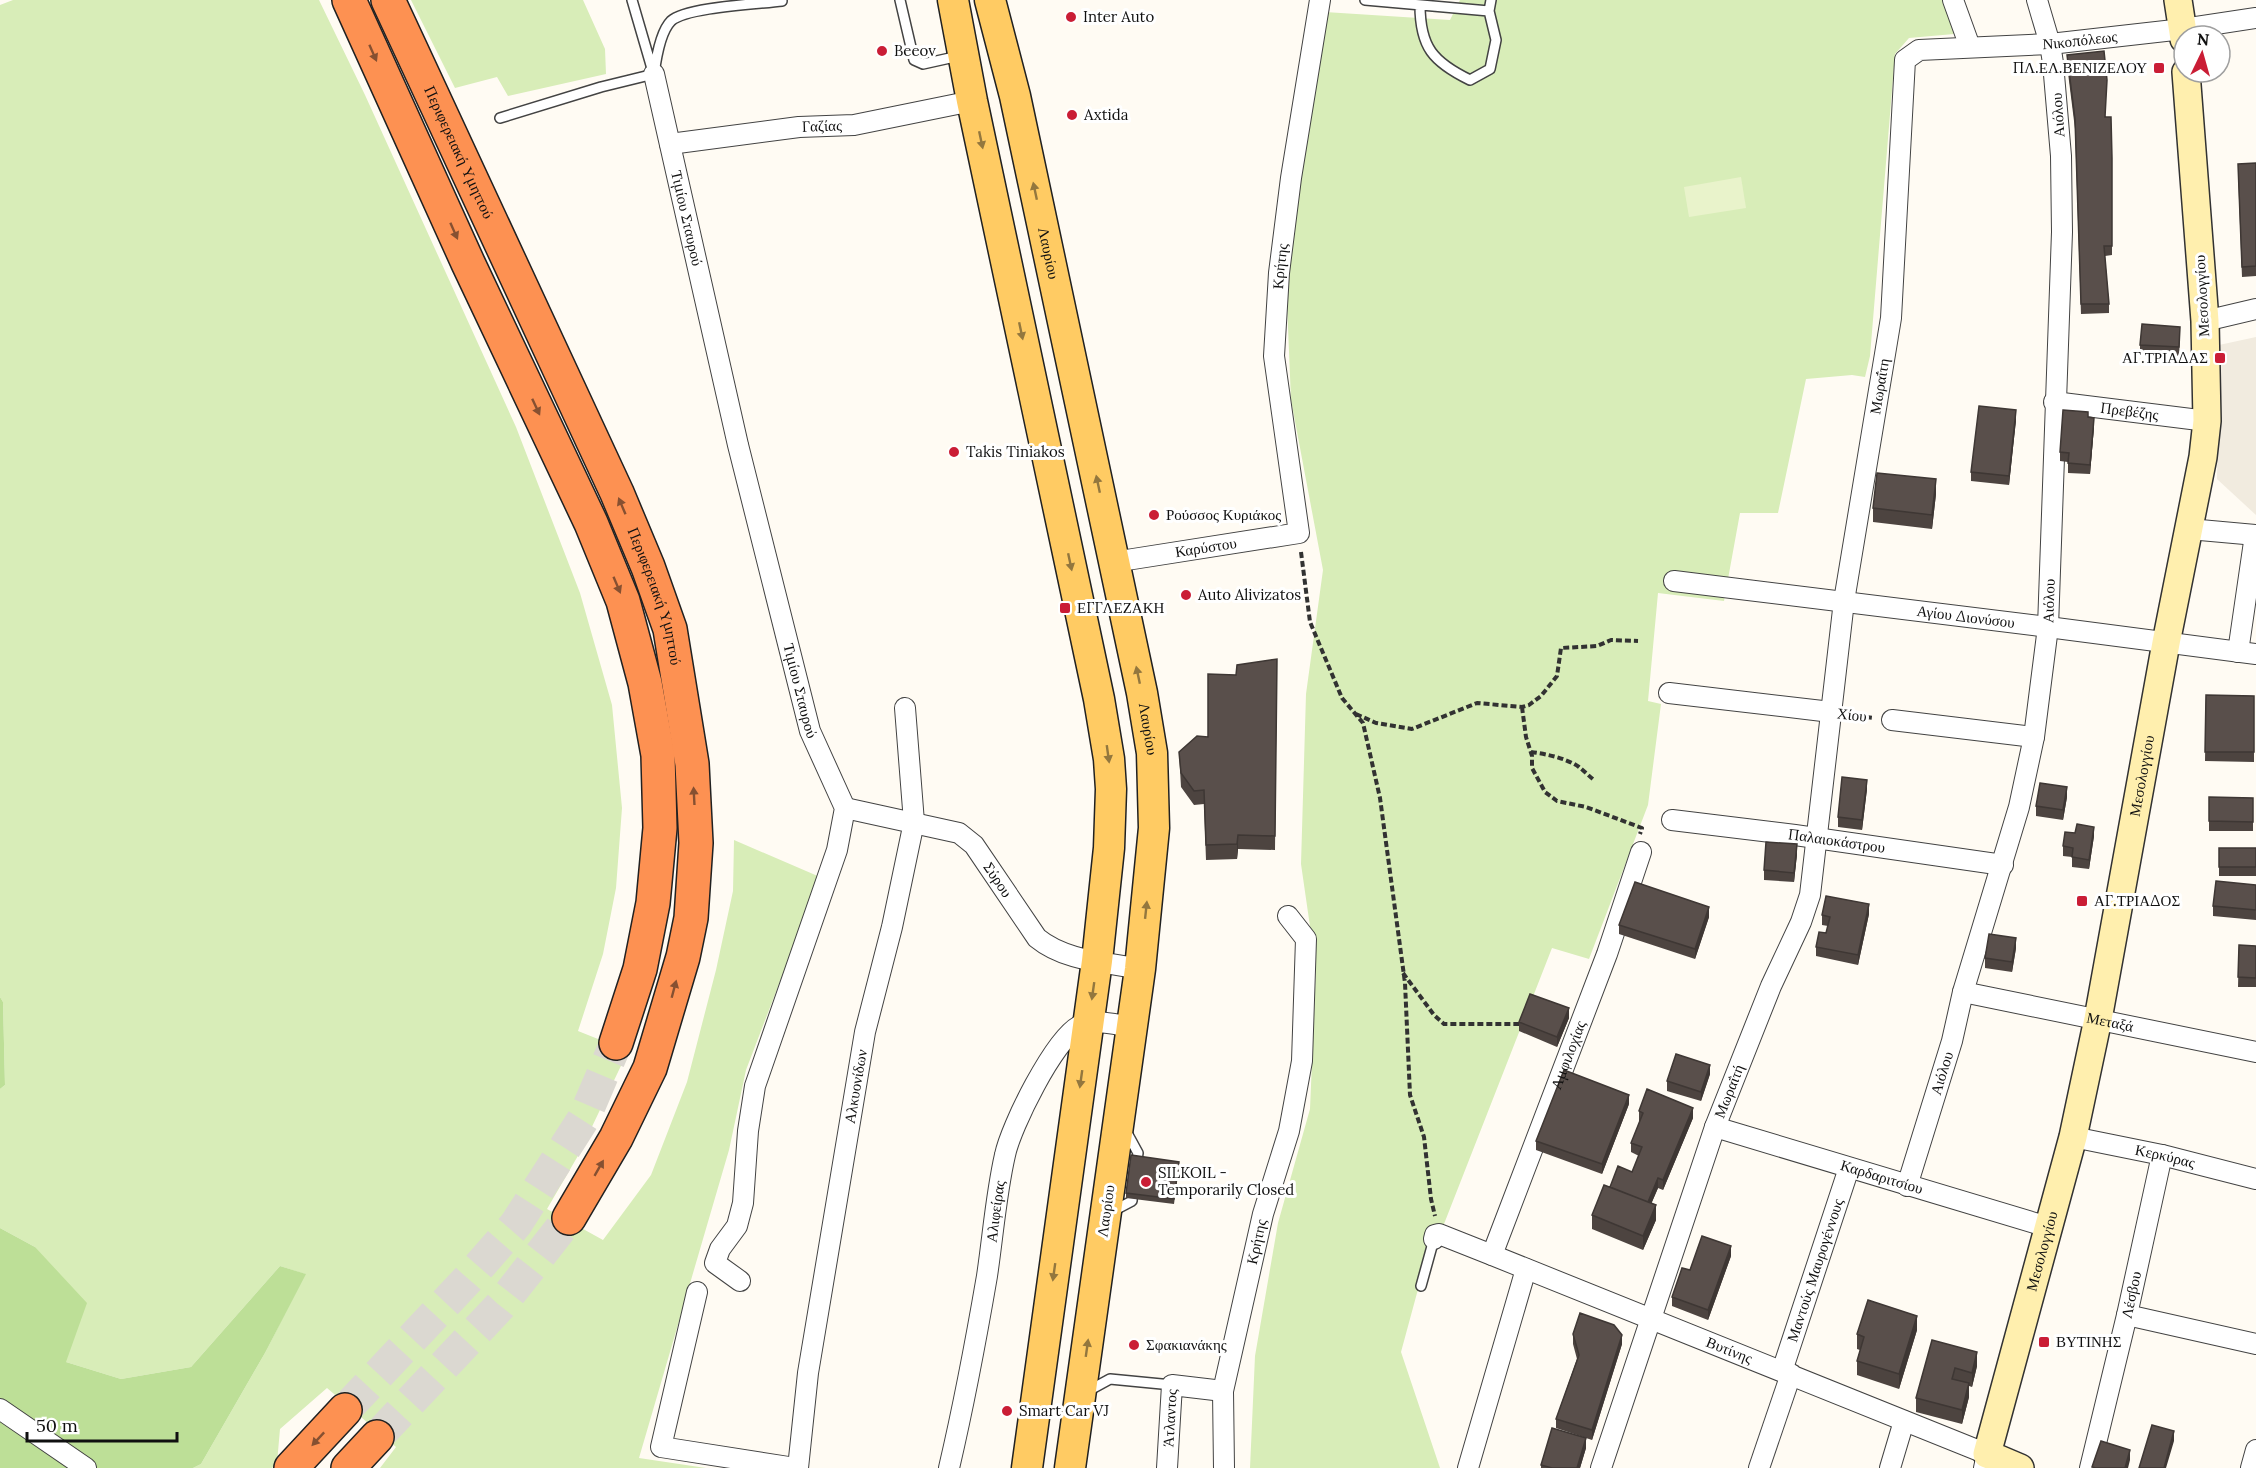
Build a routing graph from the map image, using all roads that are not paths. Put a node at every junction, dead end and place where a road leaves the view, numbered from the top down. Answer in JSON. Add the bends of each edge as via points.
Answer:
{"nodes":[{"id":1,"x":349,"y":0,"type":"edge"},
{"id":2,"x":388,"y":0,"type":"edge"},
{"id":3,"x":632,"y":0,"type":"edge"},
{"id":4,"x":900,"y":0,"type":"edge"},
{"id":5,"x":953,"y":0,"type":"edge"},
{"id":6,"x":990,"y":0,"type":"edge"},
{"id":7,"x":1320,"y":0,"type":"edge"},
{"id":8,"x":1365,"y":0,"type":"edge"},
{"id":9,"x":1491,"y":0,"type":"edge"},
{"id":10,"x":1953,"y":0,"type":"edge"},
{"id":11,"x":2037,"y":0,"type":"edge"},
{"id":12,"x":2178,"y":0,"type":"edge"},
{"id":13,"x":782,"y":2,"type":"dead end"},
{"id":14,"x":1420,"y":5,"type":"junction"},
{"id":15,"x":1489,"y":11,"type":"junction"},
{"id":16,"x":2256,"y":18,"type":"edge"},
{"id":17,"x":2182,"y":24,"type":"edge"},
{"id":18,"x":2229,"y":24,"type":"edge"},
{"id":19,"x":2172,"y":35,"type":"edge"},
{"id":20,"x":2050,"y":44,"type":"junction"},
{"id":21,"x":1970,"y":47,"type":"junction"},
{"id":22,"x":964,"y":55,"type":"junction"},
{"id":23,"x":1905,"y":60,"type":"joint"},
{"id":24,"x":654,"y":74,"type":"junction"},
{"id":25,"x":2187,"y":84,"type":"edge"},
{"id":26,"x":972,"y":101,"type":"junction"},
{"id":27,"x":500,"y":118,"type":"dead end"},
{"id":28,"x":670,"y":144,"type":"junction"},
{"id":29,"x":2256,"y":309,"type":"edge"},
{"id":30,"x":2205,"y":321,"type":"junction"},
{"id":31,"x":2054,"y":402,"type":"junction"},
{"id":32,"x":2207,"y":421,"type":"junction"},
{"id":33,"x":2189,"y":529,"type":"junction"},
{"id":34,"x":1299,"y":533,"type":"joint"},
{"id":35,"x":2255,"y":535,"type":"edge"},
{"id":36,"x":1114,"y":562,"type":"junction"},
{"id":37,"x":1674,"y":581,"type":"dead end"},
{"id":38,"x":1844,"y":601,"type":"junction"},
{"id":39,"x":2048,"y":627,"type":"junction"},
{"id":40,"x":2166,"y":643,"type":"junction"},
{"id":41,"x":2247,"y":653,"type":"edge"},
{"id":42,"x":1669,"y":693,"type":"dead end"},
{"id":43,"x":905,"y":708,"type":"dead end"},
{"id":44,"x":1832,"y":712,"type":"junction"},
{"id":45,"x":1892,"y":720,"type":"road end"},
{"id":46,"x":2034,"y":737,"type":"junction"},
{"id":47,"x":845,"y":808,"type":"junction"},
{"id":48,"x":1672,"y":820,"type":"dead end"},
{"id":49,"x":914,"y":822,"type":"junction"},
{"id":50,"x":1817,"y":838,"type":"junction"},
{"id":51,"x":1641,"y":852,"type":"road end"},
{"id":52,"x":2003,"y":865,"type":"junction"},
{"id":53,"x":1288,"y":916,"type":"dead end"},
{"id":54,"x":1097,"y":961,"type":"junction"},
{"id":55,"x":1140,"y":969,"type":"junction"},
{"id":56,"x":1964,"y":992,"type":"junction"},
{"id":57,"x":2098,"y":1019,"type":"junction"},
{"id":58,"x":1089,"y":1021,"type":"junction"},
{"id":59,"x":1132,"y":1027,"type":"junction"},
{"id":60,"x":616,"y":1043,"type":"tunnel mouth"},
{"id":61,"x":2256,"y":1052,"type":"edge"},
{"id":62,"x":1715,"y":1127,"type":"junction"},
{"id":63,"x":2073,"y":1137,"type":"junction"},
{"id":64,"x":2162,"y":1155,"type":"junction"},
{"id":65,"x":1849,"y":1168,"type":"junction"},
{"id":66,"x":2256,"y":1179,"type":"edge"},
{"id":67,"x":1907,"y":1186,"type":"junction"},
{"id":68,"x":569,"y":1218,"type":"tunnel mouth"},
{"id":69,"x":2048,"y":1227,"type":"junction"},
{"id":70,"x":1436,"y":1237,"type":"joint"},
{"id":71,"x":1492,"y":1255,"type":"junction"},
{"id":72,"x":1526,"y":1269,"type":"junction"},
{"id":73,"x":740,"y":1281,"type":"dead end"},
{"id":74,"x":1421,"y":1286,"type":"dead end"},
{"id":75,"x":697,"y":1292,"type":"dead end"},
{"id":76,"x":2127,"y":1315,"type":"junction"},
{"id":77,"x":1652,"y":1319,"type":"junction"},
{"id":78,"x":2256,"y":1344,"type":"edge"},
{"id":79,"x":1786,"y":1372,"type":"junction"},
{"id":80,"x":1172,"y":1385,"type":"junction"},
{"id":81,"x":1223,"y":1391,"type":"junction"},
{"id":82,"x":1080,"y":1395,"type":"junction"},
{"id":83,"x":0,"y":1409,"type":"edge"},
{"id":84,"x":345,"y":1410,"type":"tunnel mouth"},
{"id":85,"x":1905,"y":1421,"type":"junction"},
{"id":86,"x":377,"y":1437,"type":"tunnel mouth"},
{"id":87,"x":2256,"y":1450,"type":"edge"},
{"id":88,"x":1985,"y":1461,"type":"edge"},
{"id":89,"x":86,"y":1468,"type":"edge"},
{"id":90,"x":291,"y":1468,"type":"edge"},
{"id":91,"x":348,"y":1468,"type":"edge"},
{"id":92,"x":796,"y":1468,"type":"edge"},
{"id":93,"x":949,"y":1468,"type":"edge"},
{"id":94,"x":1027,"y":1468,"type":"edge"},
{"id":95,"x":1070,"y":1468,"type":"edge"},
{"id":96,"x":1167,"y":1468,"type":"edge"},
{"id":97,"x":1224,"y":1468,"type":"edge"},
{"id":98,"x":1468,"y":1468,"type":"edge"},
{"id":99,"x":1601,"y":1468,"type":"edge"},
{"id":100,"x":1758,"y":1468,"type":"edge"},
{"id":101,"x":1890,"y":1468,"type":"edge"},
{"id":102,"x":2020,"y":1468,"type":"edge"},
{"id":103,"x":2090,"y":1468,"type":"edge"},
{"id":104,"x":2251,"y":1468,"type":"edge"}],
"edges":[{"from":1,"to":60,"type":"highway","name":"Περιφερειακή Υμηττού","one_way":true,"via":[[591,523],[623,601],[645,684],[658,755],[660,828],[653,903],[642,958]]},
{"from":68,"to":2,"type":"highway","name":"Περιφερειακή Υμηττού","one_way":true,"via":[[616,1138],[650,1068],[683,957],[691,918],[696,843],[692,764],[670,629],[648,567]]},
{"from":3,"to":24,"type":"lane"},
{"from":4,"to":22,"type":"lane","via":[[914,60],[923,64]]},
{"from":5,"to":22,"type":"main road"},
{"from":36,"to":6,"type":"main road","name":"Λαυρίου","one_way":true,"via":[[1017,108]]},
{"from":7,"to":34,"type":"street","name":"Κρήτης","via":[[1291,178],[1274,356]]},
{"from":8,"to":14,"type":"lane"},
{"from":9,"to":15,"type":"lane"},
{"from":10,"to":21,"type":"street"},
{"from":11,"to":20,"type":"street","name":"Αιόλου"},
{"from":12,"to":17,"type":"street"},
{"from":13,"to":24,"type":"lane","via":[[692,12],[671,21],[659,45]]},
{"from":14,"to":15,"type":"lane"},
{"from":14,"to":15,"type":"lane","via":[[1420,27],[1429,49],[1446,68],[1470,80],[1490,69],[1496,40]]},
{"from":16,"to":18,"type":"street","name":"Νικοπόλεως"},
{"from":19,"to":20,"type":"street","name":"Νικοπόλεως"},
{"from":20,"to":21,"type":"street","name":"Νικοπόλεως"},
{"from":20,"to":31,"type":"street","name":"Αιόλου","via":[[2060,128],[2062,232]]},
{"from":21,"to":23,"type":"street","name":"Νικοπόλεως","via":[[1919,50]]},
{"from":22,"to":26,"type":"main road"},
{"from":23,"to":38,"type":"street","name":"Μωραΐτη","via":[[1891,318]]},
{"from":24,"to":27,"type":"lane"},
{"from":24,"to":28,"type":"street","name":"Τιμίου Σταυρού"},
{"from":25,"to":30,"type":"street","name":"Μεσολογγίου"},
{"from":26,"to":28,"type":"street","name":"Γαζίας","via":[[854,125],[799,127]]},
{"from":26,"to":54,"type":"main road","one_way":true,"via":[[1108,749],[1112,823]]},
{"from":28,"to":47,"type":"street","name":"Τιμίου Σταυρού","via":[[738,445],[810,731]]},
{"from":29,"to":30,"type":"street"},
{"from":30,"to":32,"type":"street","name":"Μεσολογγίου"},
{"from":31,"to":32,"type":"street","name":"Πρεβέζης"},
{"from":31,"to":39,"type":"street","name":"Αιόλου"},
{"from":32,"to":33,"type":"street","name":"Μεσολογγίου"},
{"from":33,"to":35,"type":"street"},
{"from":33,"to":40,"type":"street","name":"Μεσολογγίου"},
{"from":34,"to":36,"type":"street","name":"Καρύστου"},
{"from":35,"to":41,"type":"street"},
{"from":55,"to":36,"type":"main road","name":"Λαυρίου","one_way":true,"via":[[1154,828],[1154,783],[1145,712]]},
{"from":37,"to":38,"type":"street","name":"Αγίου Διονύσου"},
{"from":38,"to":39,"type":"street","name":"Αγίου Διονύσου"},
{"from":38,"to":44,"type":"street","name":"Μωραΐτη"},
{"from":39,"to":40,"type":"street","name":"Αγίου Διονύσου"},
{"from":39,"to":46,"type":"street","name":"Αιόλου"},
{"from":40,"to":41,"type":"street","name":"Αγίου Διονύσου"},
{"from":40,"to":57,"type":"street","name":"Μεσολογγίου"},
{"from":42,"to":44,"type":"street","name":"Χίου"},
{"from":43,"to":49,"type":"street","name":"Αλκυονίδων"},
{"from":44,"to":50,"type":"street","name":"Μωραΐτή"},
{"from":45,"to":46,"type":"street"},
{"from":46,"to":52,"type":"street","name":"Αιόλου"},
{"from":47,"to":49,"type":"street","name":"Σύρου"},
{"from":47,"to":73,"type":"street","via":[[837,850],[755,1086],[743,1203],[737,1226],[715,1263]]},
{"from":48,"to":50,"type":"street","name":"Παλαιοκάστρου"},
{"from":49,"to":54,"type":"street","name":"Σύρου","via":[[959,833],[974,845],[1037,938],[1056,952]]},
{"from":49,"to":92,"type":"street","name":"Αλκυονίδων","via":[[865,1032]]},
{"from":50,"to":52,"type":"street","name":"Παλαιοκάστρου"},
{"from":50,"to":62,"type":"street","name":"Μωραΐτή","via":[[1807,906]]},
{"from":51,"to":71,"type":"street","name":"Αμφιλοχίας","via":[[1607,954]]},
{"from":52,"to":56,"type":"street","name":"Αιόλου"},
{"from":53,"to":81,"type":"street","name":"Κρήτης","via":[[1306,939],[1302,1061],[1289,1131],[1263,1214]]},
{"from":54,"to":55,"type":"street","name":"Σύρου"},
{"from":54,"to":58,"type":"main road","one_way":true},
{"from":55,"to":59,"type":"main road","name":"Λαυρίου"},
{"from":56,"to":57,"type":"street","name":"Μεταξά"},
{"from":56,"to":67,"type":"street","name":"Αιόλου"},
{"from":57,"to":61,"type":"street","name":"Μεταξά"},
{"from":57,"to":63,"type":"street","name":"Μεσολογγίου"},
{"from":58,"to":59,"type":"street"},
{"from":58,"to":93,"type":"street","name":"Αλιφείρας","via":[[1071,1032],[1044,1069],[1005,1153],[987,1278]]},
{"from":58,"to":94,"type":"main road","one_way":true},
{"from":82,"to":59,"type":"main road","name":"Λαυρίου","one_way":true},
{"from":62,"to":65,"type":"street","name":"Καρδαριτσίου"},
{"from":62,"to":77,"type":"street","name":"Μωραΐτή"},
{"from":63,"to":64,"type":"street","name":"Κερκύρας"},
{"from":63,"to":69,"type":"street","name":"Μεσολογγίου"},
{"from":64,"to":66,"type":"street","name":"Κερκύρας"},
{"from":64,"to":76,"type":"street","name":"Λέσβου"},
{"from":65,"to":67,"type":"street","name":"Καρδαριτσίου"},
{"from":65,"to":79,"type":"street","name":"Μαντούς Μαυρογέννους"},
{"from":67,"to":69,"type":"street","name":"Καρδαριτσίου"},
{"from":69,"to":88,"type":"street","name":"Μεσολογγίου"},
{"from":70,"to":71,"type":"street","name":"Βυτίνης"},
{"from":70,"to":74,"type":"lane"},
{"from":71,"to":72,"type":"street","name":"Βυτίνης"},
{"from":72,"to":77,"type":"street","name":"Βυτίνης"},
{"from":72,"to":98,"type":"street"},
{"from":75,"to":92,"type":"street","via":[[661,1447]]},
{"from":76,"to":78,"type":"street"},
{"from":76,"to":103,"type":"street","name":"Λέσβου"},
{"from":77,"to":79,"type":"street","name":"Βυτίνης"},
{"from":77,"to":99,"type":"street","name":"Μωραΐτή"},
{"from":79,"to":85,"type":"street","name":"Βυτίνης"},
{"from":79,"to":100,"type":"street","name":"Μαντούς Μαυρογέννους"},
{"from":80,"to":81,"type":"street","name":"Άτλαντος"},
{"from":80,"to":82,"type":"lane","via":[[1110,1379]]},
{"from":80,"to":96,"type":"street","name":"Άτλαντος"},
{"from":81,"to":97,"type":"street","name":"Κρήτης"},
{"from":82,"to":95,"type":"main road","name":"Λαυρίου"},
{"from":83,"to":89,"type":"street"},
{"from":84,"to":90,"type":"highway","one_way":true},
{"from":85,"to":88,"type":"street","name":"Βυτίνης"},
{"from":85,"to":101,"type":"street"},
{"from":86,"to":91,"type":"highway"},
{"from":87,"to":104,"type":"street"},
{"from":88,"to":102,"type":"street","name":"Βυτίνης"}]}
